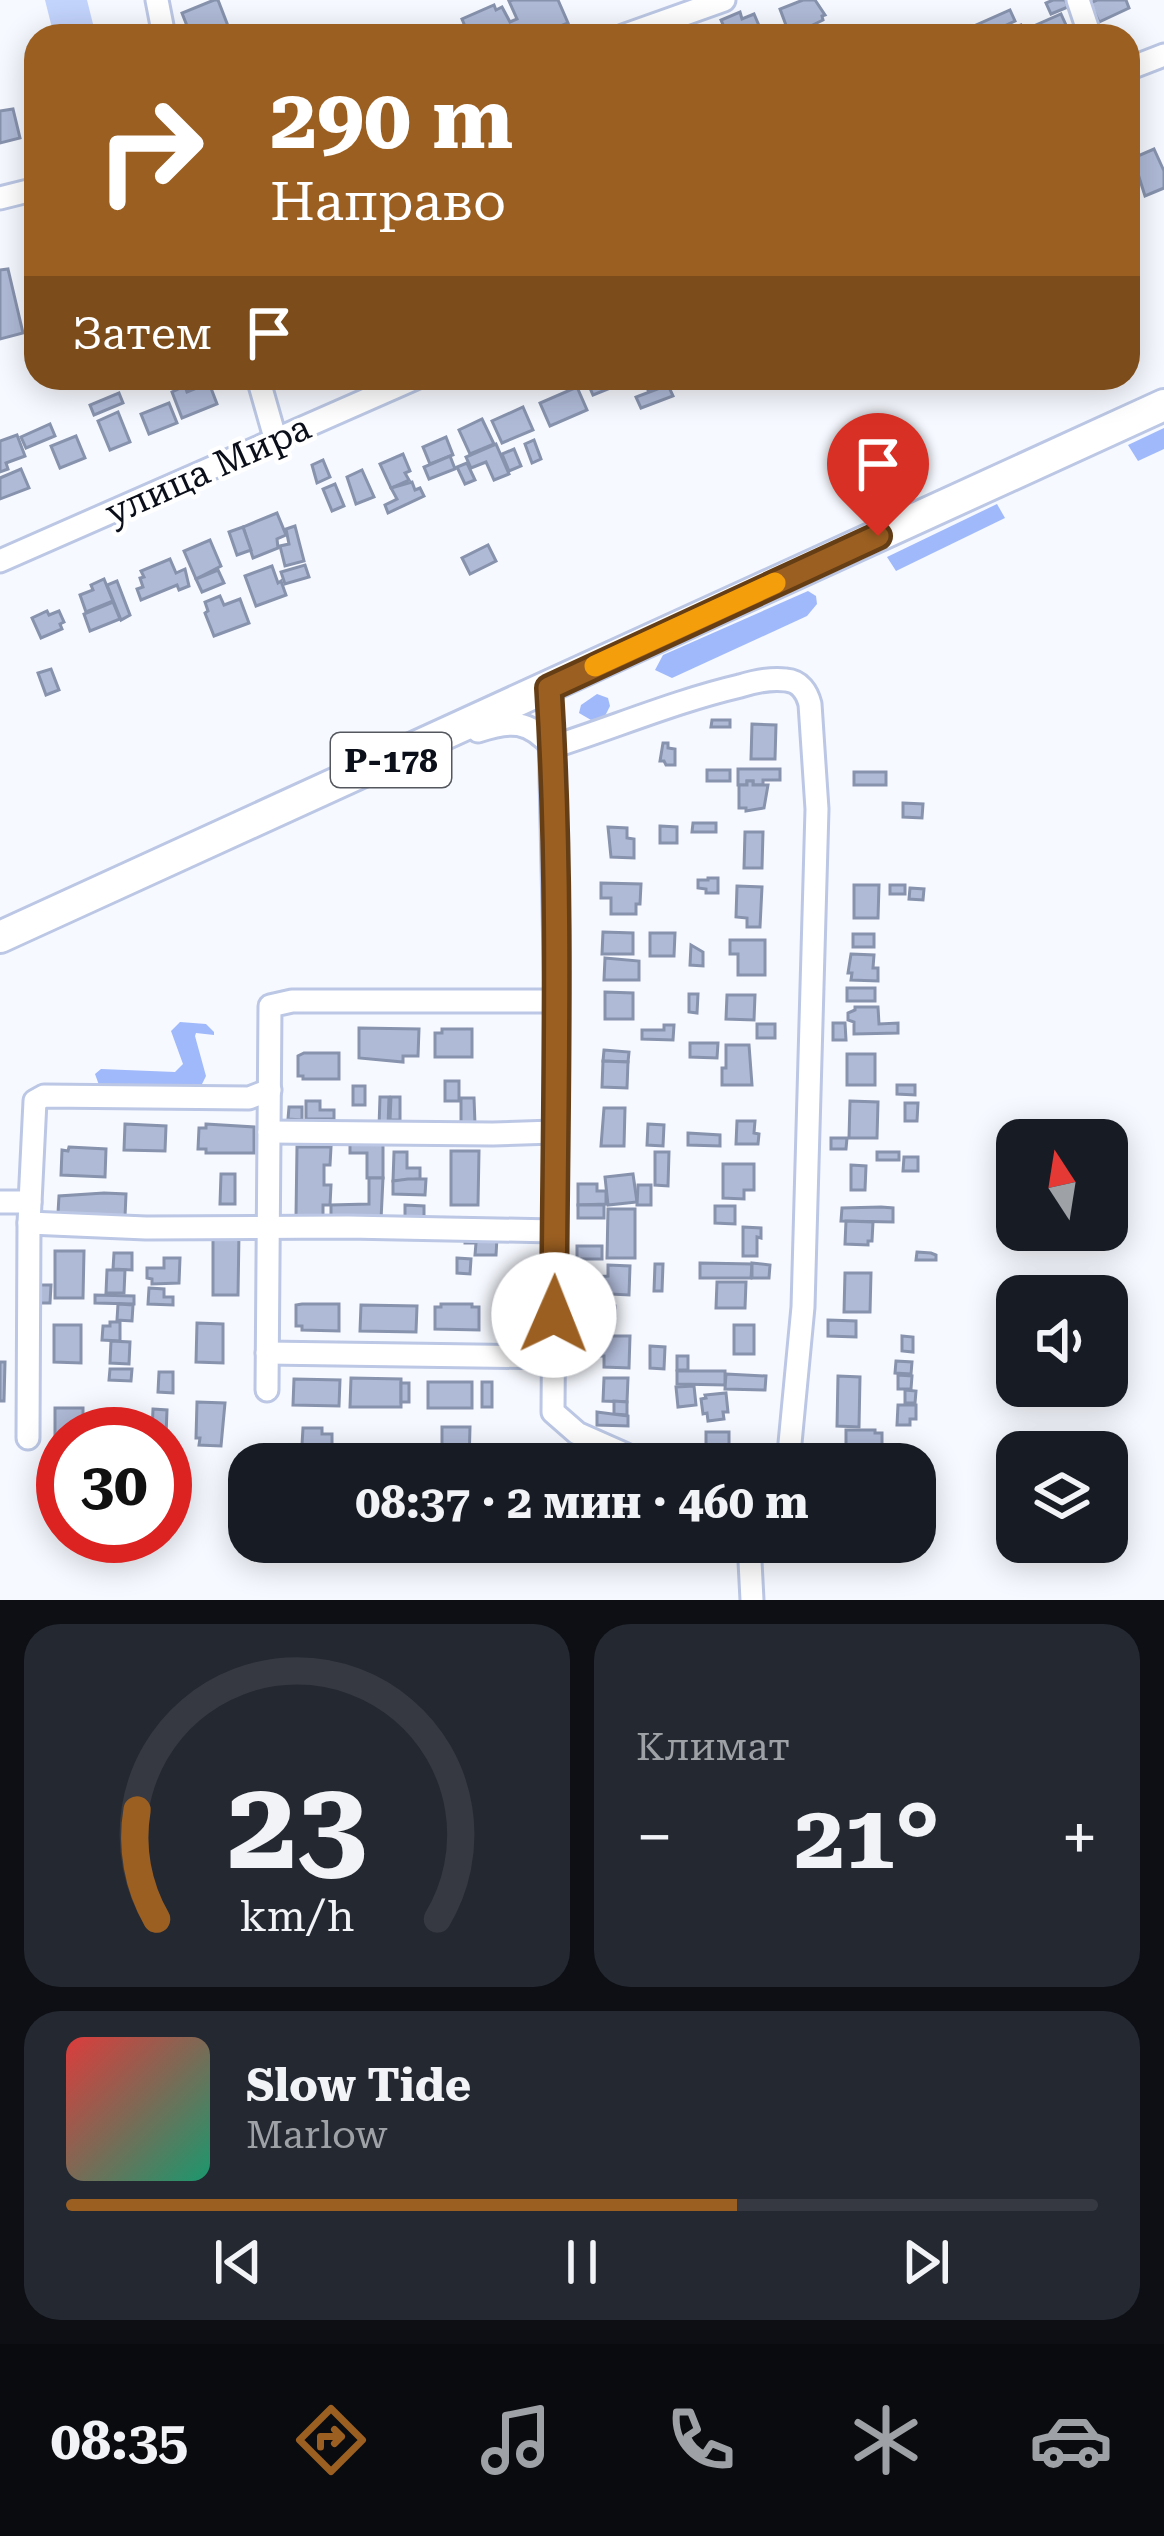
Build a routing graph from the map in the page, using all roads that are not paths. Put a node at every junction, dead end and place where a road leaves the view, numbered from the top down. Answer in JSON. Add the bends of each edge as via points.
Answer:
{"nodes":[{"id":1,"x":724,"y":0,"type":"edge"},
{"id":2,"x":657,"y":24,"type":"edge"},
{"id":3,"x":261,"y":390,"type":"edge"},
{"id":4,"x":389,"y":390,"type":"edge"},
{"id":5,"x":1164,"y":405,"type":"edge"},
{"id":6,"x":276,"y":441,"type":"junction"},
{"id":7,"x":0,"y":561,"type":"edge"},
{"id":8,"x":549,"y":688,"type":"junction"},
{"id":9,"x":553,"y":747,"type":"junction"},
{"id":10,"x":398,"y":757,"type":"junction"},
{"id":11,"x":0,"y":937,"type":"edge"},
{"id":12,"x":556,"y":1001,"type":"junction"},
{"id":13,"x":270,"y":1090,"type":"junction"},
{"id":14,"x":269,"y":1132,"type":"junction"},
{"id":15,"x":554,"y":1132,"type":"junction"},
{"id":16,"x":0,"y":1202,"type":"edge"},
{"id":17,"x":30,"y":1213,"type":"junction"},
{"id":18,"x":268,"y":1229,"type":"junction"},
{"id":19,"x":554,"y":1231,"type":"junction"},
{"id":20,"x":268,"y":1353,"type":"junction"},
{"id":21,"x":553,"y":1358,"type":"junction"},
{"id":22,"x":267,"y":1390,"type":"dead end"},
{"id":23,"x":28,"y":1438,"type":"dead end"},
{"id":24,"x":600,"y":1443,"type":"edge"},
{"id":25,"x":790,"y":1443,"type":"edge"},
{"id":26,"x":750,"y":1563,"type":"edge"},
{"id":27,"x":752,"y":1600,"type":"edge"}],
"edges":[{"from":1,"to":2,"type":"street"},
{"from":3,"to":6,"type":"street"},
{"from":4,"to":6,"type":"street","name":"улица Мира"},
{"from":5,"to":8,"type":"highway","number":"Р-178"},
{"from":6,"to":7,"type":"street","name":"улица Мира"},
{"from":8,"to":9,"type":"street"},
{"from":8,"to":10,"type":"highway","number":"Р-178"},
{"from":9,"to":10,"type":"street","via":[[514,723]]},
{"from":9,"to":12,"type":"street"},
{"from":9,"to":25,"type":"street","via":[[754,682],[800,685],[811,704],[817,808],[803,1307]]},
{"from":10,"to":11,"type":"highway","number":"Р-178"},
{"from":12,"to":13,"type":"street","via":[[270,1006]]},
{"from":12,"to":15,"type":"street"},
{"from":13,"to":14,"type":"street"},
{"from":13,"to":17,"type":"street","via":[[249,1098],[44,1096],[35,1101]]},
{"from":14,"to":15,"type":"street"},
{"from":14,"to":18,"type":"street"},
{"from":15,"to":19,"type":"street"},
{"from":16,"to":17,"type":"street"},
{"from":17,"to":18,"type":"street","via":[[146,1228]]},
{"from":17,"to":23,"type":"street"},
{"from":18,"to":19,"type":"street"},
{"from":18,"to":20,"type":"street"},
{"from":19,"to":21,"type":"street"},
{"from":20,"to":21,"type":"street"},
{"from":20,"to":22,"type":"street"},
{"from":21,"to":24,"type":"street","via":[[553,1412]]},
{"from":26,"to":27,"type":"street"}]}
